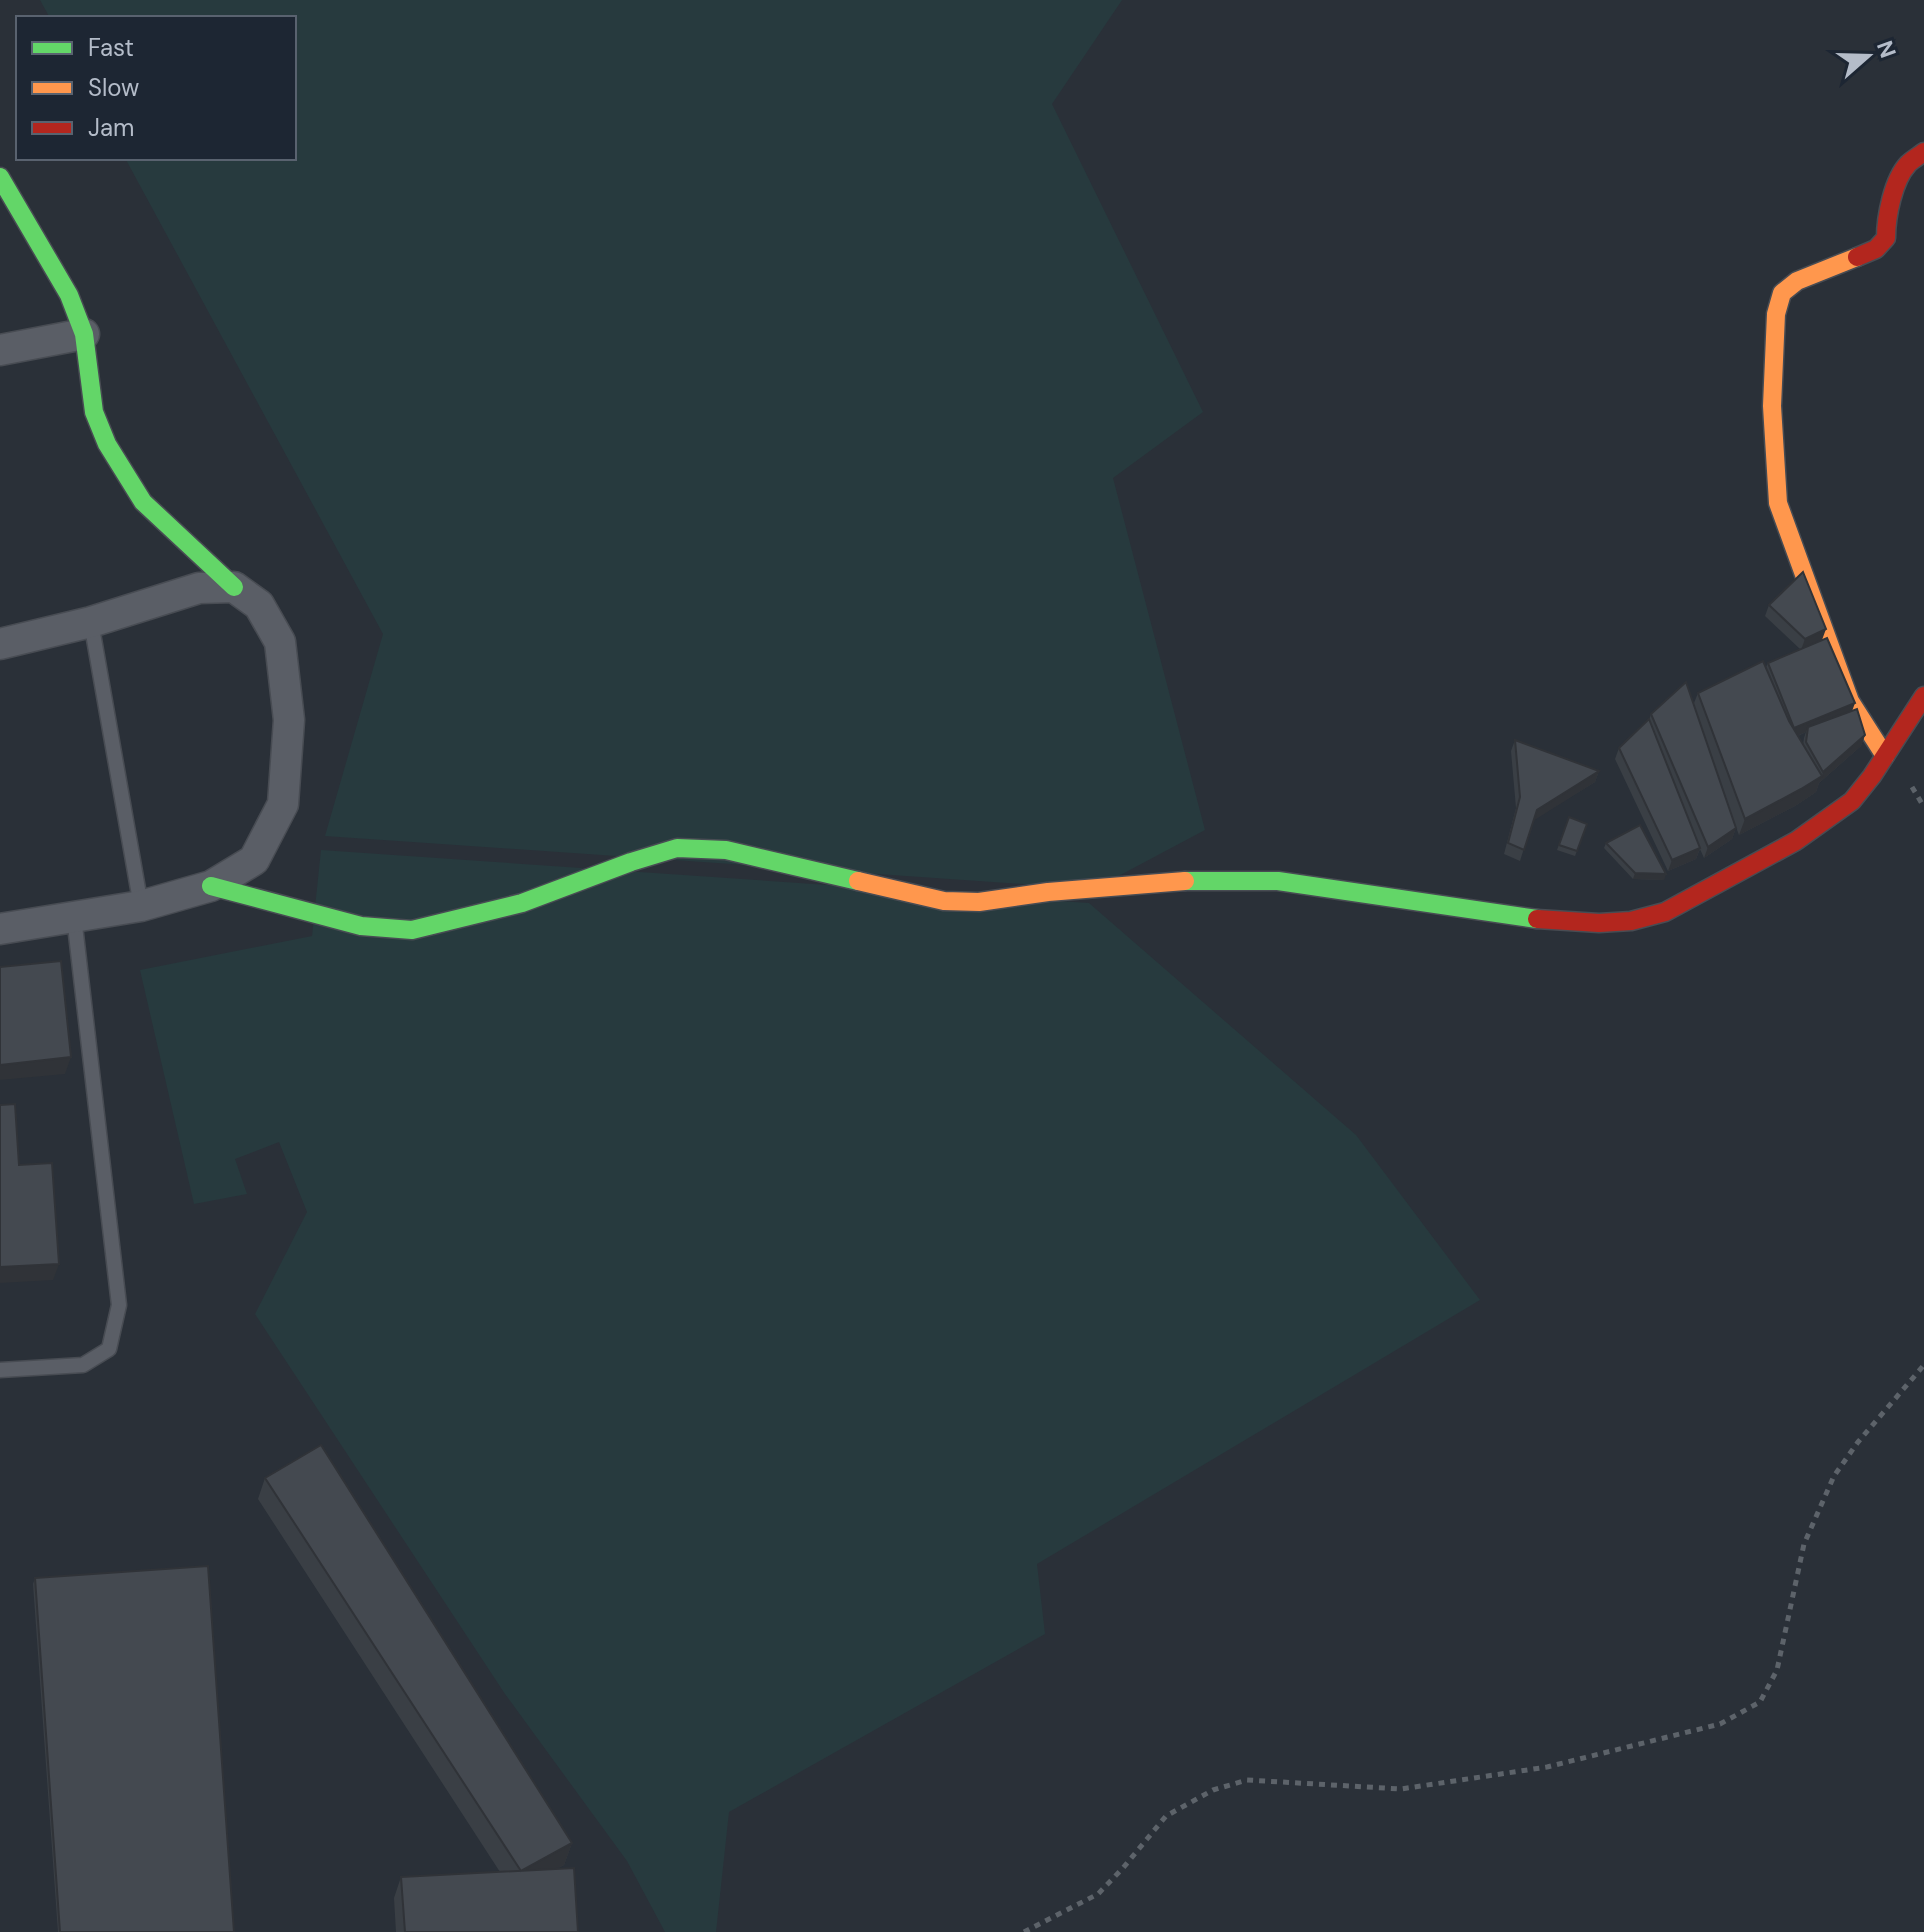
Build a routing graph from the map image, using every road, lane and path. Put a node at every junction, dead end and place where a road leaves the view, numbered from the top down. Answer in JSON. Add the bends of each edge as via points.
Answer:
{"nodes":[{"id":1,"x":1924,"y":152,"type":"edge"},
{"id":2,"x":0,"y":177,"type":"edge"},
{"id":3,"x":84,"y":334,"type":"junction"},
{"id":4,"x":0,"y":350,"type":"edge"},
{"id":5,"x":234,"y":587,"type":"junction"},
{"id":6,"x":91,"y":622,"type":"junction"},
{"id":7,"x":0,"y":644,"type":"edge"},
{"id":8,"x":1924,"y":696,"type":"edge"},
{"id":9,"x":1885,"y":756,"type":"junction"},
{"id":10,"x":211,"y":886,"type":"junction"},
{"id":11,"x":141,"y":906,"type":"junction"},
{"id":12,"x":74,"y":917,"type":"junction"},
{"id":13,"x":0,"y":929,"type":"edge"},
{"id":14,"x":1924,"y":1365,"type":"edge"},
{"id":15,"x":0,"y":1370,"type":"edge"},
{"id":16,"x":1024,"y":1932,"type":"edge"}],
"edges":[{"from":1,"to":9,"type":"street","via":[[1907,165],[1897,184],[1886,238],[1876,249],[1797,281],[1782,293],[1776,314],[1772,406],[1778,503],[1850,701]]},
{"from":2,"to":3,"type":"street","via":[[69,295]]},
{"from":3,"to":4,"type":"street"},
{"from":3,"to":5,"type":"street","via":[[94,412],[107,444],[143,502]]},
{"from":5,"to":6,"type":"street","via":[[199,588]]},
{"from":5,"to":10,"type":"street","via":[[259,605],[280,642],[289,720],[283,804],[254,860]]},
{"from":6,"to":7,"type":"street"},
{"from":6,"to":11,"type":"lane"},
{"from":8,"to":9,"type":"street"},
{"from":9,"to":10,"type":"street","via":[[1852,801],[1796,841],[1665,912],[1631,921],[1530,918],[1278,881],[1187,881],[944,901],[726,850],[677,848],[522,903],[412,930],[361,926]]},
{"from":10,"to":11,"type":"street"},
{"from":11,"to":12,"type":"street"},
{"from":12,"to":13,"type":"street"},
{"from":12,"to":15,"type":"lane","via":[[119,1305],[109,1349],[83,1365]]},
{"from":14,"to":16,"type":"path","via":[[1834,1476],[1804,1544],[1777,1670],[1760,1702],[1720,1724],[1547,1767],[1401,1789],[1247,1780],[1213,1790],[1166,1816],[1098,1894]]}]}
